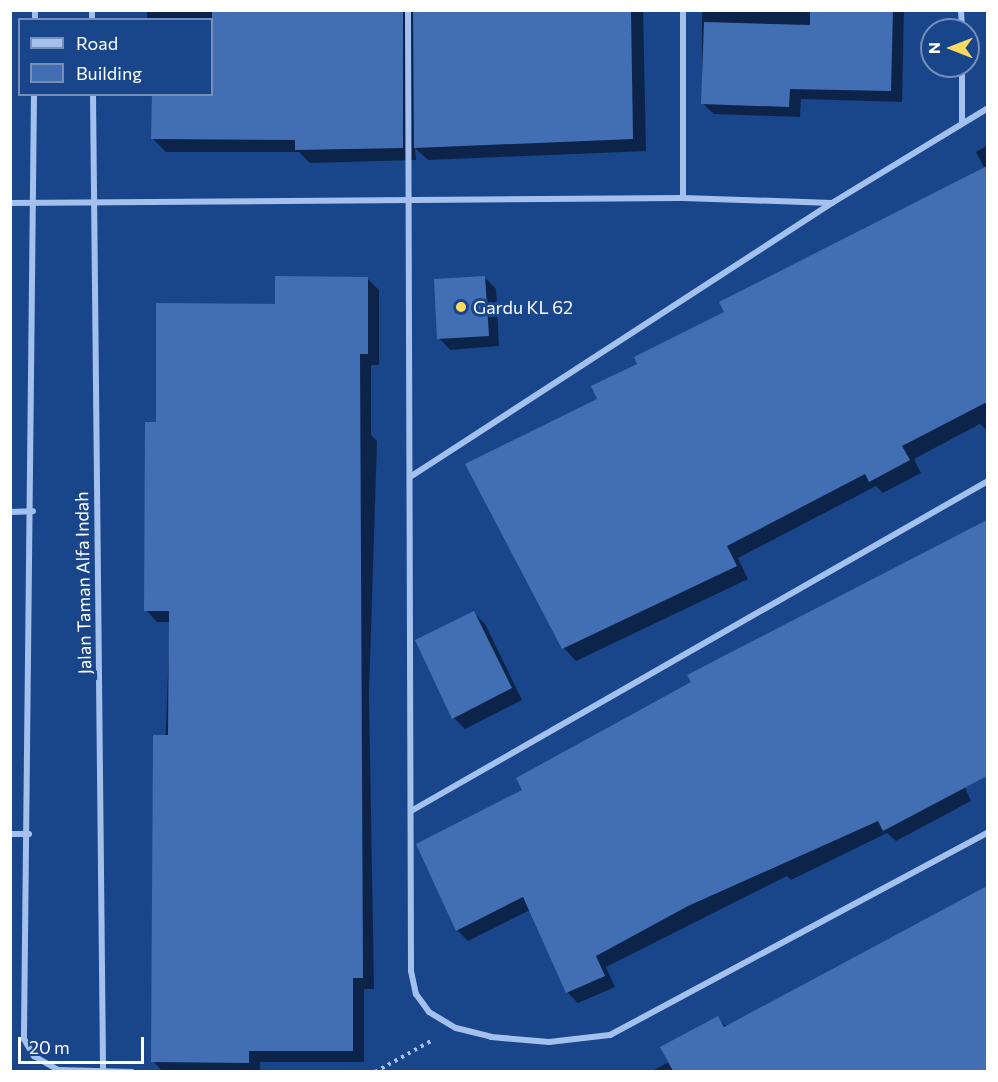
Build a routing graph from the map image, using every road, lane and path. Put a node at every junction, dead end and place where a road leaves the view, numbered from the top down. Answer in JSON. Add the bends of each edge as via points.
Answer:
{"nodes":[{"id":1,"x":408,"y":10,"type":"edge"},
{"id":2,"x":683,"y":10,"type":"edge"},
{"id":3,"x":962,"y":78,"type":"edge"},
{"id":4,"x":34,"y":96,"type":"edge"},
{"id":5,"x":93,"y":96,"type":"edge"},
{"id":6,"x":987,"y":108,"type":"edge"},
{"id":7,"x":962,"y":123,"type":"junction"},
{"id":8,"x":683,"y":198,"type":"junction"},
{"id":9,"x":93,"y":200,"type":"junction"},
{"id":10,"x":13,"y":203,"type":"edge"},
{"id":11,"x":34,"y":203,"type":"junction"},
{"id":12,"x":410,"y":203,"type":"junction"},
{"id":13,"x":832,"y":203,"type":"junction"},
{"id":14,"x":410,"y":477,"type":"junction"},
{"id":15,"x":987,"y":481,"type":"edge"},
{"id":16,"x":33,"y":511,"type":"junction"},
{"id":17,"x":10,"y":512,"type":"edge"},
{"id":18,"x":411,"y":811,"type":"junction"},
{"id":19,"x":987,"y":832,"type":"edge"},
{"id":20,"x":10,"y":834,"type":"edge"},
{"id":21,"x":29,"y":834,"type":"junction"},
{"id":22,"x":456,"y":1028,"type":"junction"},
{"id":23,"x":103,"y":1070,"type":"edge"},
{"id":24,"x":132,"y":1071,"type":"edge"},
{"id":25,"x":375,"y":1071,"type":"edge"}],
"edges":[{"from":1,"to":12,"type":"street"},
{"from":2,"to":8,"type":"street"},
{"from":3,"to":7,"type":"street"},
{"from":4,"to":11,"type":"street"},
{"from":5,"to":9,"type":"street","name":"Jalan Taman Alfa Indah"},
{"from":6,"to":7,"type":"street"},
{"from":7,"to":13,"type":"street"},
{"from":8,"to":12,"type":"street"},
{"from":8,"to":13,"type":"street"},
{"from":9,"to":11,"type":"street"},
{"from":9,"to":12,"type":"street"},
{"from":9,"to":23,"type":"street","name":"Jalan Taman Alfa Indah"},
{"from":10,"to":11,"type":"street"},
{"from":11,"to":16,"type":"street"},
{"from":12,"to":14,"type":"street"},
{"from":13,"to":14,"type":"street"},
{"from":14,"to":18,"type":"street"},
{"from":15,"to":18,"type":"street"},
{"from":16,"to":17,"type":"street"},
{"from":16,"to":21,"type":"street"},
{"from":18,"to":22,"type":"street","via":[[411,971],[416,994],[429,1012]]},
{"from":19,"to":22,"type":"street","via":[[610,1035],[549,1042]]},
{"from":20,"to":21,"type":"street"},
{"from":21,"to":23,"type":"street","via":[[24,1039],[29,1051],[58,1070]]},
{"from":22,"to":25,"type":"path"},
{"from":23,"to":24,"type":"street"}]}
